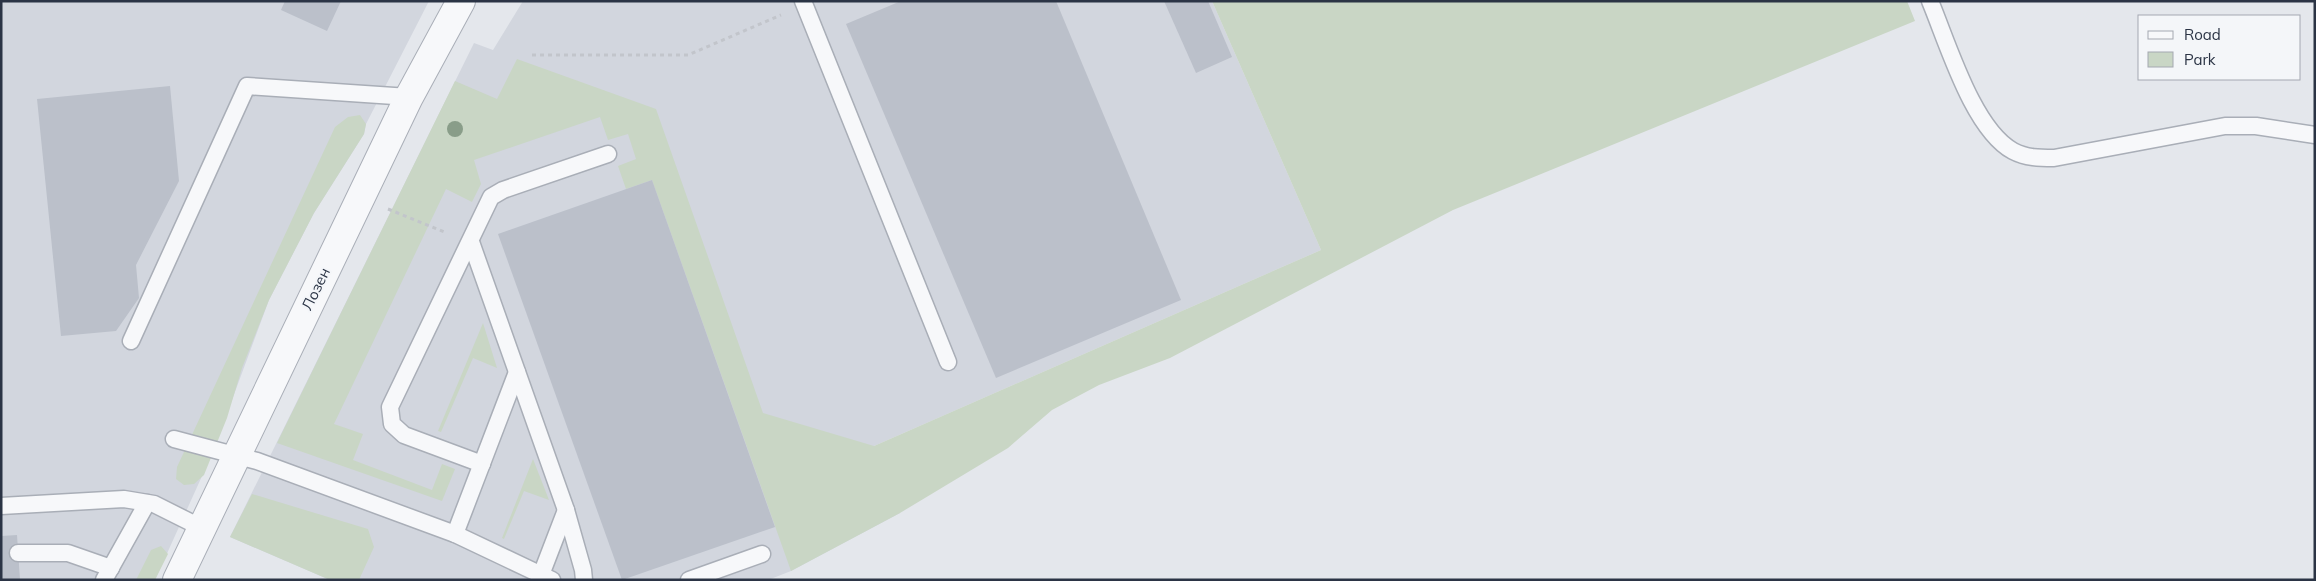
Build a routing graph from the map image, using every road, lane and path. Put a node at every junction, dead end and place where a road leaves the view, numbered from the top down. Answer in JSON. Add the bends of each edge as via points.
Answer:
{"nodes":[{"id":1,"x":461,"y":1,"type":"edge"},
{"id":2,"x":1930,"y":1,"type":"edge"},
{"id":3,"x":803,"y":3,"type":"edge"},
{"id":4,"x":532,"y":55,"type":"dead end"},
{"id":5,"x":410,"y":97,"type":"junction"},
{"id":6,"x":2315,"y":135,"type":"edge"},
{"id":7,"x":608,"y":154,"type":"dead end"},
{"id":8,"x":381,"y":206,"type":"dead end"},
{"id":9,"x":471,"y":242,"type":"junction"},
{"id":10,"x":130,"y":342,"type":"dead end"},
{"id":11,"x":948,"y":362,"type":"dead end"},
{"id":12,"x":517,"y":372,"type":"junction"},
{"id":13,"x":174,"y":439,"type":"dead end"},
{"id":14,"x":236,"y":456,"type":"junction"},
{"id":15,"x":482,"y":464,"type":"junction"},
{"id":16,"x":147,"y":503,"type":"junction"},
{"id":17,"x":1,"y":506,"type":"edge"},
{"id":18,"x":566,"y":510,"type":"junction"},
{"id":19,"x":202,"y":528,"type":"junction"},
{"id":20,"x":454,"y":534,"type":"junction"},
{"id":21,"x":18,"y":553,"type":"dead end"},
{"id":22,"x":762,"y":554,"type":"dead end"},
{"id":23,"x":108,"y":574,"type":"edge"},
{"id":24,"x":547,"y":578,"type":"edge"},
{"id":25,"x":177,"y":580,"type":"edge"},
{"id":26,"x":584,"y":580,"type":"edge"},
{"id":27,"x":689,"y":580,"type":"edge"}],
"edges":[{"from":1,"to":5,"type":"street","name":"Лозен"},
{"from":2,"to":6,"type":"lane","via":[[1982,121],[1997,140],[2014,152],[2033,158],[2054,158],[2225,126],[2256,126]]},
{"from":3,"to":4,"type":"path","via":[[688,54]]},
{"from":3,"to":11,"type":"lane"},
{"from":5,"to":10,"type":"lane","via":[[247,86]]},
{"from":5,"to":14,"type":"street","name":"Лозен"},
{"from":7,"to":9,"type":"lane","via":[[491,197]]},
{"from":8,"to":9,"type":"path"},
{"from":9,"to":12,"type":"lane"},
{"from":9,"to":15,"type":"lane","via":[[390,407],[392,424],[404,435]]},
{"from":12,"to":15,"type":"lane"},
{"from":12,"to":18,"type":"lane"},
{"from":13,"to":14,"type":"lane"},
{"from":14,"to":19,"type":"street","name":"Лозен"},
{"from":14,"to":20,"type":"lane"},
{"from":15,"to":20,"type":"lane"},
{"from":16,"to":17,"type":"lane","via":[[94,499]]},
{"from":16,"to":19,"type":"lane"},
{"from":16,"to":23,"type":"lane"},
{"from":18,"to":24,"type":"lane"},
{"from":18,"to":26,"type":"lane"},
{"from":19,"to":25,"type":"street","name":"Лозен"},
{"from":20,"to":24,"type":"lane"},
{"from":21,"to":23,"type":"lane","via":[[68,553]]},
{"from":22,"to":27,"type":"lane"}]}
